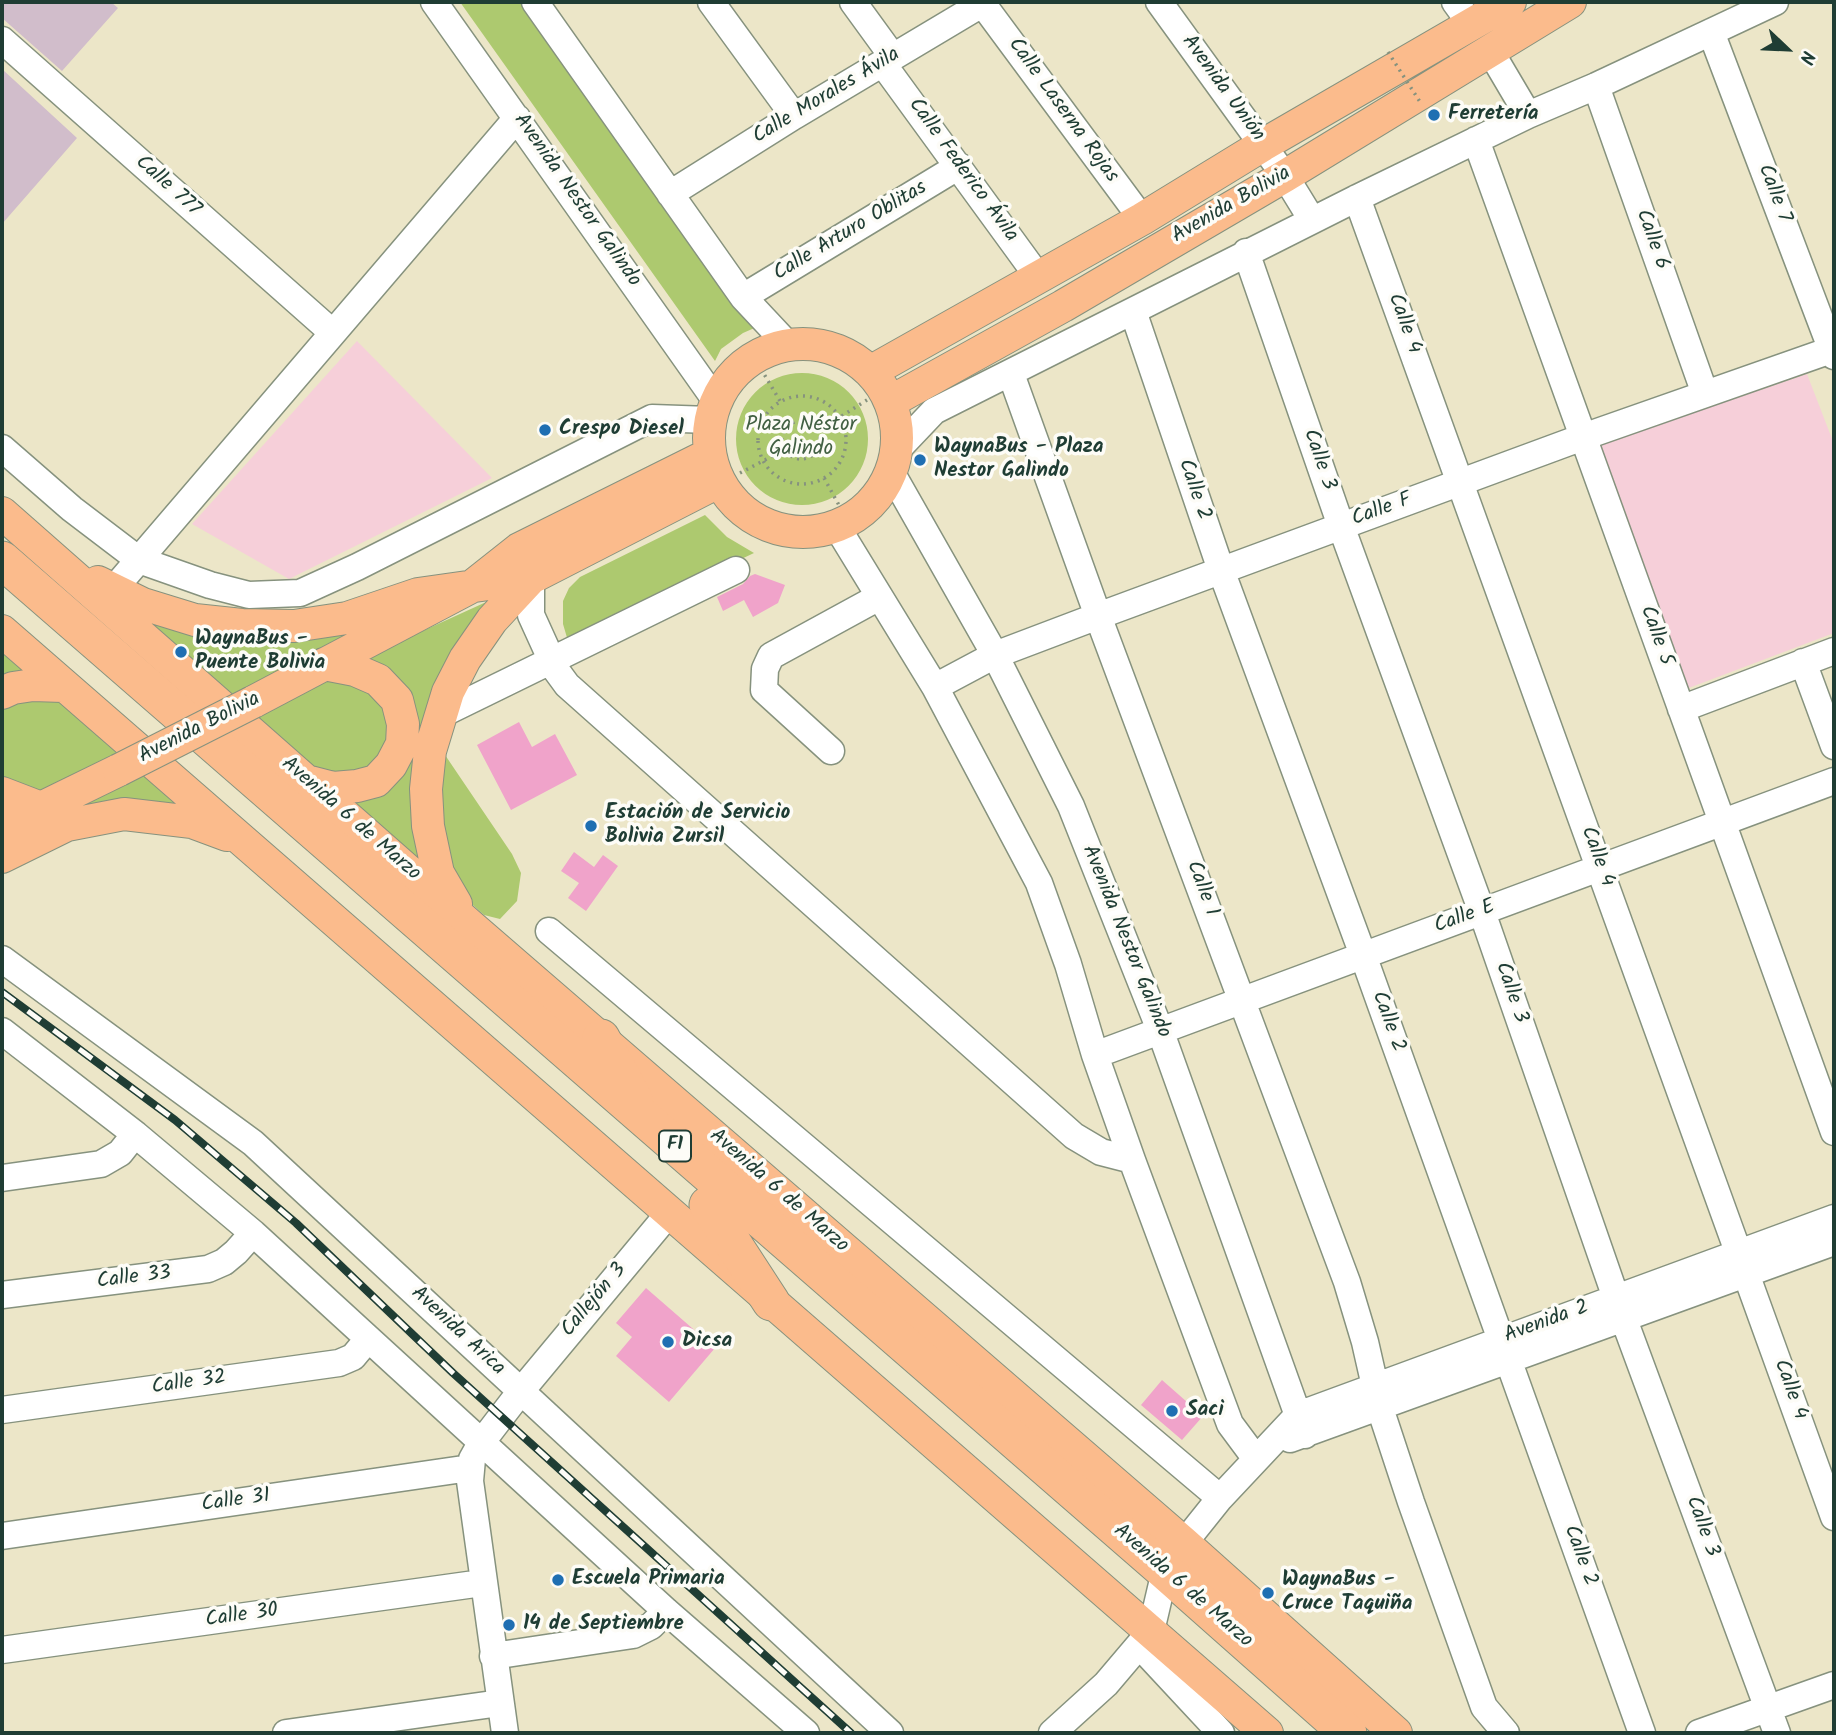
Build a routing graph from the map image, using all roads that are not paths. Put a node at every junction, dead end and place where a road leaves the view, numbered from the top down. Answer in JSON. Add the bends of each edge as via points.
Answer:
{"nodes":[{"id":1,"x":434,"y":2,"type":"edge"},
{"id":2,"x":535,"y":2,"type":"edge"},
{"id":3,"x":711,"y":2,"type":"edge"},
{"id":4,"x":853,"y":2,"type":"edge"},
{"id":5,"x":984,"y":2,"type":"edge"},
{"id":6,"x":1159,"y":2,"type":"edge"},
{"id":7,"x":1510,"y":2,"type":"edge"},
{"id":8,"x":1570,"y":2,"type":"edge"},
{"id":9,"x":1763,"y":4,"type":"edge"},
{"id":10,"x":1472,"y":25,"type":"edge"},
{"id":11,"x":1711,"y":32,"type":"junction"},
{"id":12,"x":2,"y":40,"type":"edge"},
{"id":13,"x":888,"y":61,"type":"junction"},
{"id":14,"x":1596,"y":86,"type":"junction"},
{"id":15,"x":1528,"y":115,"type":"junction"},
{"id":16,"x":794,"y":116,"type":"junction"},
{"id":17,"x":517,"y":118,"type":"junction"},
{"id":18,"x":1476,"y":140,"type":"junction"},
{"id":19,"x":1263,"y":145,"type":"junction"},
{"id":20,"x":959,"y":166,"type":"junction"},
{"id":21,"x":1285,"y":176,"type":"junction"},
{"id":22,"x":670,"y":194,"type":"junction"},
{"id":23,"x":1357,"y":198,"type":"junction"},
{"id":24,"x":1142,"y":219,"type":"junction"},
{"id":25,"x":1312,"y":220,"type":"junction"},
{"id":26,"x":1246,"y":252,"type":"junction"},
{"id":27,"x":1039,"y":278,"type":"junction"},
{"id":28,"x":743,"y":297,"type":"junction"},
{"id":29,"x":1133,"y":311,"type":"junction"},
{"id":30,"x":333,"y":333,"type":"junction"},
{"id":31,"x":788,"y":345,"type":"junction"},
{"id":32,"x":1833,"y":351,"type":"edge"},
{"id":33,"x":1011,"y":374,"type":"junction"},
{"id":34,"x":881,"y":388,"type":"junction"},
{"id":35,"x":1705,"y":394,"type":"junction"},
{"id":36,"x":713,"y":411,"type":"junction"},
{"id":37,"x":1583,"y":438,"type":"junction"},
{"id":38,"x":2,"y":448,"type":"edge"},
{"id":39,"x":893,"y":462,"type":"junction"},
{"id":40,"x":714,"y":468,"type":"junction"},
{"id":41,"x":1460,"y":482,"type":"junction"},
{"id":42,"x":2,"y":513,"type":"edge"},
{"id":43,"x":843,"y":524,"type":"junction"},
{"id":44,"x":1341,"y":526,"type":"junction"},
{"id":45,"x":46,"y":551,"type":"junction"},
{"id":46,"x":2,"y":560,"type":"edge"},
{"id":47,"x":139,"y":560,"type":"junction"},
{"id":48,"x":736,"y":570,"type":"dead end"},
{"id":49,"x":1221,"y":570,"type":"junction"},
{"id":50,"x":531,"y":578,"type":"junction"},
{"id":51,"x":471,"y":587,"type":"junction"},
{"id":52,"x":2,"y":588,"type":"edge"},
{"id":53,"x":113,"y":590,"type":"junction"},
{"id":54,"x":879,"y":597,"type":"junction"},
{"id":55,"x":1098,"y":616,"type":"junction"},
{"id":56,"x":2,"y":631,"type":"edge"},
{"id":57,"x":1834,"y":651,"type":"edge"},
{"id":58,"x":995,"y":655,"type":"junction"},
{"id":59,"x":551,"y":660,"type":"junction"},
{"id":60,"x":1803,"y":662,"type":"junction"},
{"id":61,"x":324,"y":664,"type":"junction"},
{"id":62,"x":63,"y":686,"type":"junction"},
{"id":63,"x":935,"y":687,"type":"junction"},
{"id":64,"x":2,"y":693,"type":"edge"},
{"id":65,"x":1681,"y":709,"type":"junction"},
{"id":66,"x":440,"y":715,"type":"junction"},
{"id":67,"x":1834,"y":746,"type":"edge"},
{"id":68,"x":831,"y":751,"type":"dead end"},
{"id":69,"x":306,"y":781,"type":"junction"},
{"id":70,"x":1834,"y":781,"type":"edge"},
{"id":71,"x":2,"y":793,"type":"edge"},
{"id":72,"x":41,"y":808,"type":"junction"},
{"id":73,"x":1722,"y":823,"type":"junction"},
{"id":74,"x":2,"y":827,"type":"edge"},
{"id":75,"x":248,"y":844,"type":"junction"},
{"id":76,"x":2,"y":857,"type":"edge"},
{"id":77,"x":1600,"y":868,"type":"junction"},
{"id":78,"x":1482,"y":912,"type":"junction"},
{"id":79,"x":473,"y":928,"type":"junction"},
{"id":80,"x":550,"y":931,"type":"dead end"},
{"id":81,"x":1363,"y":956,"type":"junction"},
{"id":82,"x":2,"y":960,"type":"edge"},
{"id":83,"x":1242,"y":1000,"type":"junction"},
{"id":84,"x":1160,"y":1030,"type":"junction"},
{"id":85,"x":2,"y":1031,"type":"edge"},
{"id":86,"x":601,"y":1038,"type":"junction"},
{"id":87,"x":1095,"y":1055,"type":"junction"},
{"id":88,"x":644,"y":1119,"type":"junction"},
{"id":89,"x":1834,"y":1132,"type":"edge"},
{"id":90,"x":135,"y":1134,"type":"junction"},
{"id":91,"x":1132,"y":1160,"type":"junction"},
{"id":92,"x":2,"y":1178,"type":"edge"},
{"id":93,"x":708,"y":1205,"type":"junction"},
{"id":94,"x":670,"y":1212,"type":"junction"},
{"id":95,"x":1834,"y":1218,"type":"edge"},
{"id":96,"x":253,"y":1233,"type":"junction"},
{"id":97,"x":1834,"y":1242,"type":"edge"},
{"id":98,"x":1743,"y":1264,"type":"junction"},
{"id":99,"x":2,"y":1295,"type":"edge"},
{"id":100,"x":771,"y":1302,"type":"junction"},
{"id":101,"x":1619,"y":1309,"type":"junction"},
{"id":102,"x":368,"y":1339,"type":"junction"},
{"id":103,"x":1505,"y":1350,"type":"junction"},
{"id":104,"x":521,"y":1391,"type":"junction"},
{"id":105,"x":1377,"y":1397,"type":"junction"},
{"id":106,"x":2,"y":1410,"type":"edge"},
{"id":107,"x":1301,"y":1425,"type":"junction"},
{"id":108,"x":481,"y":1443,"type":"junction"},
{"id":109,"x":1264,"y":1452,"type":"junction"},
{"id":110,"x":470,"y":1468,"type":"junction"},
{"id":111,"x":1220,"y":1498,"type":"junction"},
{"id":112,"x":1834,"y":1517,"type":"edge"},
{"id":113,"x":2,"y":1536,"type":"edge"},
{"id":114,"x":482,"y":1583,"type":"junction"},
{"id":115,"x":1160,"y":1598,"type":"junction"},
{"id":116,"x":666,"y":1611,"type":"junction"},
{"id":117,"x":2,"y":1650,"type":"edge"},
{"id":118,"x":493,"y":1656,"type":"junction"},
{"id":119,"x":1834,"y":1685,"type":"edge"},
{"id":120,"x":500,"y":1703,"type":"junction"},
{"id":121,"x":1773,"y":1722,"type":"edge"},
{"id":122,"x":804,"y":1731,"type":"edge"},
{"id":123,"x":286,"y":1733,"type":"edge"},
{"id":124,"x":505,"y":1733,"type":"edge"},
{"id":125,"x":774,"y":1733,"type":"edge"},
{"id":126,"x":890,"y":1733,"type":"edge"},
{"id":127,"x":1052,"y":1733,"type":"edge"},
{"id":128,"x":1221,"y":1733,"type":"edge"},
{"id":129,"x":1266,"y":1733,"type":"edge"},
{"id":130,"x":1313,"y":1733,"type":"edge"},
{"id":131,"x":1348,"y":1733,"type":"edge"},
{"id":132,"x":1396,"y":1733,"type":"edge"},
{"id":133,"x":1506,"y":1733,"type":"edge"},
{"id":134,"x":1642,"y":1733,"type":"edge"},
{"id":135,"x":1699,"y":1733,"type":"edge"}],
"edges":[{"from":1,"to":17,"type":"street","name":"Avenida Nestor Galindo"},
{"from":2,"to":22,"type":"street"},
{"from":3,"to":16,"type":"street"},
{"from":4,"to":13,"type":"street","name":"Calle Federico Ávila"},
{"from":5,"to":13,"type":"street","name":"Calle Morales Ávila"},
{"from":5,"to":24,"type":"street","name":"Calle Laserna Rojas"},
{"from":6,"to":19,"type":"street","name":"Avenida Unión"},
{"from":7,"to":10,"type":"main road","name":"Avenida Bolivia"},
{"from":8,"to":10,"type":"main road","name":"Avenida Bolivia"},
{"from":9,"to":11,"type":"street"},
{"from":10,"to":15,"type":"street"},
{"from":10,"to":19,"type":"main road","name":"Avenida Bolivia"},
{"from":10,"to":21,"type":"main road","name":"Avenida Bolivia"},
{"from":11,"to":14,"type":"street"},
{"from":11,"to":32,"type":"street","name":"Calle 7"},
{"from":12,"to":30,"type":"street","name":"Calle 777"},
{"from":13,"to":16,"type":"street","name":"Calle Morales Ávila"},
{"from":13,"to":20,"type":"street","name":"Calle Federico Ávila"},
{"from":14,"to":15,"type":"street"},
{"from":14,"to":35,"type":"street","name":"Calle 6"},
{"from":15,"to":18,"type":"street"},
{"from":16,"to":22,"type":"street","name":"Calle Morales Ávila"},
{"from":17,"to":30,"type":"street"},
{"from":17,"to":36,"type":"street","name":"Avenida Nestor Galindo"},
{"from":18,"to":23,"type":"street"},
{"from":18,"to":37,"type":"street","name":"Calle 5"},
{"from":19,"to":21,"type":"street","name":"Avenida Unión"},
{"from":19,"to":24,"type":"main road","name":"Avenida Bolivia"},
{"from":20,"to":27,"type":"street","name":"Calle Federico Ávila"},
{"from":20,"to":28,"type":"street","name":"Calle Arturo Oblitas"},
{"from":21,"to":25,"type":"street","name":"Avenida Unión"},
{"from":21,"to":34,"type":"main road","name":"Avenida Bolivia","via":[[1063,306]]},
{"from":22,"to":28,"type":"street"},
{"from":23,"to":25,"type":"street"},
{"from":23,"to":41,"type":"street","name":"Calle 4"},
{"from":24,"to":27,"type":"main road","name":"Avenida Bolivia"},
{"from":25,"to":26,"type":"street"},
{"from":26,"to":29,"type":"street"},
{"from":26,"to":44,"type":"street","name":"Calle 3"},
{"from":27,"to":34,"type":"main road","name":"Avenida Bolivia"},
{"from":28,"to":31,"type":"street"},
{"from":29,"to":33,"type":"street"},
{"from":29,"to":49,"type":"street","name":"Calle 2"},
{"from":30,"to":47,"type":"street"},
{"from":31,"to":34,"type":"main road","via":[[832,348],[853,358]]},
{"from":31,"to":36,"type":"main road","via":[[754,357],[739,369]]},
{"from":32,"to":35,"type":"street","name":"Calle F"},
{"from":33,"to":39,"type":"street","via":[[934,411]]},
{"from":33,"to":55,"type":"street","name":"Calle 1"},
{"from":34,"to":39,"type":"main road","via":[[896,430]]},
{"from":35,"to":37,"type":"street","name":"Calle F"},
{"from":36,"to":40,"type":"main road"},
{"from":36,"to":47,"type":"street","via":[[652,418],[300,593],[249,595]]},
{"from":37,"to":41,"type":"street","name":"Calle F"},
{"from":37,"to":65,"type":"street","name":"Calle 5"},
{"from":38,"to":47,"type":"street"},
{"from":39,"to":43,"type":"main road","via":[[874,500]]},
{"from":39,"to":58,"type":"street","name":"Avenida Nestor Galindo"},
{"from":40,"to":43,"type":"main road","via":[[734,505],[756,521],[782,531],[810,533]]},
{"from":40,"to":50,"type":"main road","name":"Avenida Bolivia"},
{"from":40,"to":51,"type":"main road","name":"Avenida Bolivia","via":[[519,549]]},
{"from":41,"to":44,"type":"street","name":"Calle F"},
{"from":41,"to":77,"type":"street","name":"Calle 4"},
{"from":42,"to":45,"type":"main road","name":"Avenida 6 de Marzo"},
{"from":43,"to":54,"type":"street"},
{"from":44,"to":49,"type":"street","name":"Calle F"},
{"from":44,"to":78,"type":"street","name":"Calle 3"},
{"from":45,"to":53,"type":"main road"},
{"from":45,"to":69,"type":"main road","name":"Avenida 6 de Marzo"},
{"from":46,"to":88,"type":"highway","name":"Avenida 6 de Marzo","number":"F1"},
{"from":47,"to":53,"type":"street"},
{"from":48,"to":59,"type":"street"},
{"from":49,"to":55,"type":"street","name":"Calle F"},
{"from":49,"to":81,"type":"street","name":"Calle 2"},
{"from":50,"to":51,"type":"main road","name":"Avenida Bolivia"},
{"from":50,"to":59,"type":"street","via":[[531,615]]},
{"from":50,"to":66,"type":"main road","via":[[492,620],[465,659]]},
{"from":51,"to":53,"type":"main road","via":[[418,594],[347,618],[294,626],[195,620]]},
{"from":51,"to":61,"type":"main road","name":"Avenida Bolivia"},
{"from":52,"to":93,"type":"highway","name":"Avenida 6 de Marzo","number":"F1"},
{"from":54,"to":63,"type":"street"},
{"from":54,"to":68,"type":"street","via":[[771,656],[765,669],[764,690]]},
{"from":55,"to":58,"type":"street","name":"Calle F"},
{"from":55,"to":83,"type":"street","name":"Calle 1"},
{"from":56,"to":62,"type":"main road","name":"Avenida 6 de Marzo"},
{"from":57,"to":60,"type":"street"},
{"from":58,"to":63,"type":"street","name":"Calle F"},
{"from":58,"to":84,"type":"street","name":"Avenida Nestor Galindo","via":[[1071,806]]},
{"from":59,"to":66,"type":"street"},
{"from":59,"to":91,"type":"street","via":[[568,685],[1074,1136],[1101,1152]]},
{"from":60,"to":65,"type":"street"},
{"from":60,"to":67,"type":"street"},
{"from":61,"to":69,"type":"main road","via":[[378,680],[397,700],[403,724],[401,744],[391,765],[376,780],[333,788]]},
{"from":61,"to":72,"type":"main road","name":"Avenida Bolivia","bridge":true},
{"from":62,"to":64,"type":"main road","via":[[33,685]]},
{"from":62,"to":75,"type":"main road","name":"Avenida 6 de Marzo"},
{"from":63,"to":87,"type":"street","via":[[1039,883]]},
{"from":65,"to":73,"type":"street","name":"Calle 5"},
{"from":66,"to":79,"type":"main road","via":[[430,751],[428,826],[438,873]]},
{"from":69,"to":79,"type":"main road","name":"Avenida 6 de Marzo"},
{"from":70,"to":73,"type":"street","name":"Calle E"},
{"from":71,"to":72,"type":"main road"},
{"from":72,"to":74,"type":"main road","name":"Avenida Bolivia"},
{"from":73,"to":77,"type":"street","name":"Calle E"},
{"from":73,"to":89,"type":"street","name":"Calle 5"},
{"from":75,"to":76,"type":"main road","via":[[192,822],[124,814],[67,825]]},
{"from":75,"to":94,"type":"main road","name":"Avenida 6 de Marzo"},
{"from":77,"to":78,"type":"street","name":"Calle E"},
{"from":77,"to":98,"type":"street","name":"Calle 4"},
{"from":78,"to":81,"type":"street","name":"Calle E"},
{"from":78,"to":101,"type":"street","name":"Calle 3"},
{"from":79,"to":86,"type":"main road","name":"Avenida 6 de Marzo"},
{"from":80,"to":111,"type":"street"},
{"from":81,"to":83,"type":"street","name":"Calle E"},
{"from":81,"to":103,"type":"street","name":"Calle 2"},
{"from":82,"to":104,"type":"street","name":"Avenida Arica","via":[[253,1143]]},
{"from":83,"to":84,"type":"street","name":"Calle E"},
{"from":83,"to":105,"type":"street","name":"Calle 1","via":[[1347,1282]]},
{"from":84,"to":87,"type":"street","name":"Calle E"},
{"from":84,"to":107,"type":"street","name":"Avenida Nestor Galindo"},
{"from":85,"to":90,"type":"street"},
{"from":86,"to":88,"type":"highway"},
{"from":86,"to":115,"type":"main road","name":"Avenida 6 de Marzo"},
{"from":87,"to":91,"type":"street"},
{"from":88,"to":115,"type":"highway","name":"Avenida 6 de Marzo","number":"F1"},
{"from":90,"to":92,"type":"street","via":[[120,1153],[101,1164]]},
{"from":90,"to":96,"type":"street"},
{"from":91,"to":109,"type":"street","via":[[1230,1424]]},
{"from":93,"to":100,"type":"highway"},
{"from":93,"to":115,"type":"highway","name":"Avenida 6 de Marzo","number":"F1"},
{"from":94,"to":100,"type":"main road","name":"Avenida 6 de Marzo"},
{"from":94,"to":104,"type":"street","name":"Callejón 3"},
{"from":95,"to":98,"type":"street","name":"Avenida 2"},
{"from":96,"to":99,"type":"street","name":"Calle 33","via":[[230,1257],[208,1269]]},
{"from":96,"to":102,"type":"street"},
{"from":97,"to":98,"type":"street","name":"Avenida 2"},
{"from":98,"to":101,"type":"street","name":"Avenida 2"},
{"from":98,"to":112,"type":"street","name":"Calle 4"},
{"from":100,"to":115,"type":"main road","name":"Avenida 6 de Marzo"},
{"from":101,"to":103,"type":"street","name":"Avenida 2"},
{"from":101,"to":121,"type":"street","name":"Calle 3"},
{"from":102,"to":106,"type":"street","name":"Calle 32","via":[[353,1357],[339,1363]]},
{"from":102,"to":108,"type":"street"},
{"from":103,"to":105,"type":"street","name":"Avenida 2"},
{"from":103,"to":134,"type":"street","name":"Calle 2"},
{"from":104,"to":108,"type":"street","name":"Callejón 3"},
{"from":104,"to":126,"type":"street","name":"Avenida Arica"},
{"from":105,"to":107,"type":"street","name":"Avenida 2"},
{"from":105,"to":133,"type":"street","name":"Calle 1","via":[[1484,1707]]},
{"from":107,"to":109,"type":"street","name":"Avenida 2"},
{"from":108,"to":110,"type":"street","name":"Callejón 3"},
{"from":108,"to":116,"type":"street"},
{"from":109,"to":111,"type":"street","name":"Avenida 2"},
{"from":110,"to":113,"type":"street","name":"Calle 31"},
{"from":110,"to":114,"type":"street"},
{"from":111,"to":115,"type":"street","name":"Avenida 2"},
{"from":114,"to":117,"type":"street","name":"Calle 30"},
{"from":114,"to":118,"type":"street"},
{"from":115,"to":127,"type":"street","name":"Avenida 2","via":[[1106,1684]]},
{"from":115,"to":128,"type":"street"},
{"from":115,"to":129,"type":"main road","name":"Avenida 6 de Marzo"},
{"from":115,"to":130,"type":"highway","name":"Avenida 6 de Marzo","number":"F1"},
{"from":115,"to":131,"type":"highway","name":"Avenida 6 de Marzo","number":"F1"},
{"from":115,"to":132,"type":"main road","name":"Avenida 6 de Marzo"},
{"from":116,"to":118,"type":"street","via":[[633,1635]]},
{"from":116,"to":122,"type":"street"},
{"from":118,"to":120,"type":"street"},
{"from":119,"to":121,"type":"street"},
{"from":120,"to":123,"type":"street"},
{"from":120,"to":124,"type":"street"},
{"from":121,"to":135,"type":"street"},
{"from":122,"to":125,"type":"street"}]}
